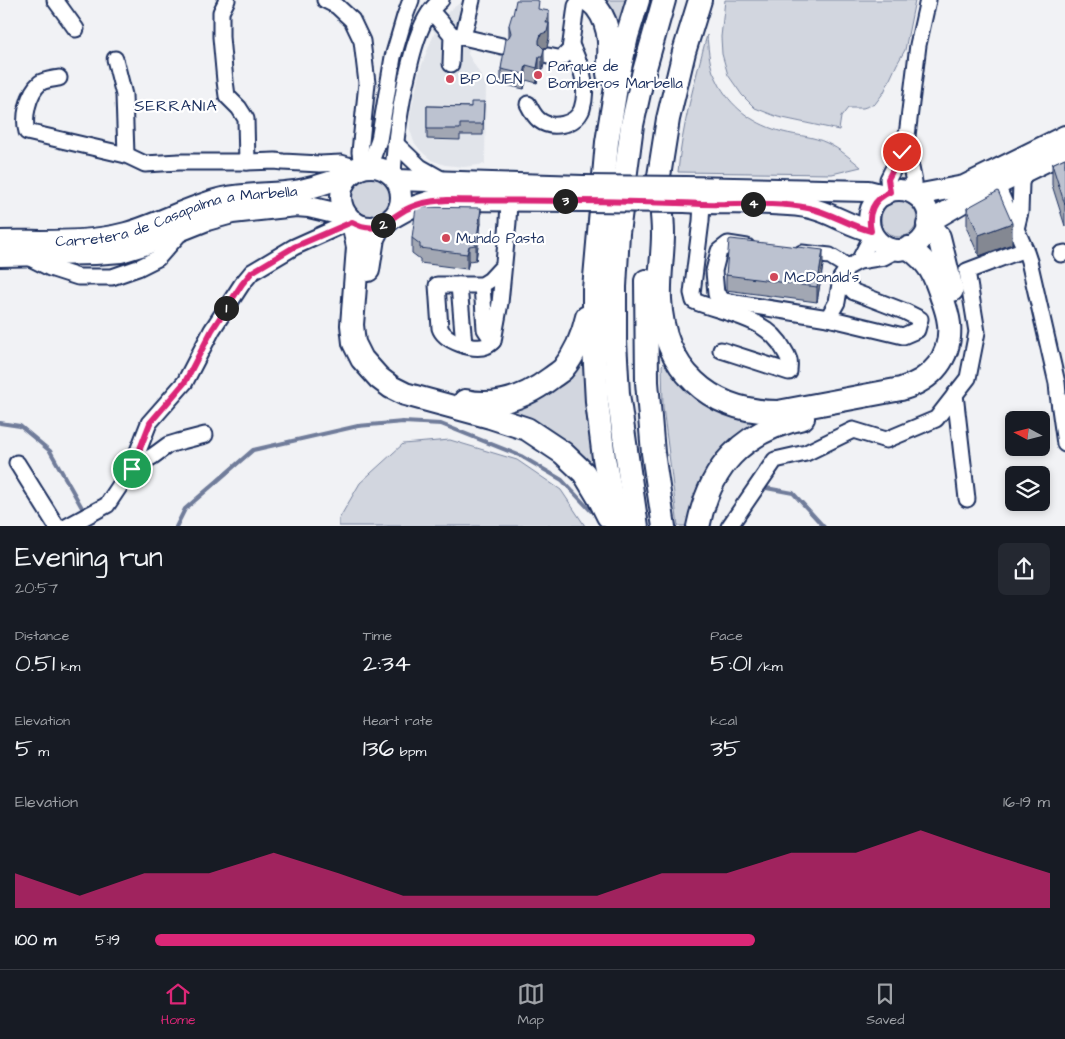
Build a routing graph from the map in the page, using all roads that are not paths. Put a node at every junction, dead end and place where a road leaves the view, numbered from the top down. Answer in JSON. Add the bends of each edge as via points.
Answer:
{"nodes":[{"id":1,"x":55,"y":0,"type":"edge"},
{"id":2,"x":228,"y":0,"type":"edge"},
{"id":3,"x":325,"y":0,"type":"edge"},
{"id":4,"x":411,"y":0,"type":"edge"},
{"id":5,"x":472,"y":0,"type":"edge"},
{"id":6,"x":580,"y":0,"type":"edge"},
{"id":7,"x":588,"y":0,"type":"edge"},
{"id":8,"x":638,"y":0,"type":"edge"},
{"id":9,"x":664,"y":0,"type":"edge"},
{"id":10,"x":700,"y":0,"type":"edge"},
{"id":11,"x":928,"y":0,"type":"edge"},
{"id":12,"x":436,"y":5,"type":"edge"},
{"id":13,"x":76,"y":29,"type":"dead end"},
{"id":14,"x":457,"y":36,"type":"junction"},
{"id":15,"x":571,"y":45,"type":"junction"},
{"id":16,"x":502,"y":46,"type":"dead end"},
{"id":17,"x":548,"y":56,"type":"dead end"},
{"id":18,"x":115,"y":59,"type":"dead end"},
{"id":19,"x":451,"y":64,"type":"dead end"},
{"id":20,"x":59,"y":78,"type":"dead end"},
{"id":21,"x":528,"y":104,"type":"dead end"},
{"id":22,"x":1065,"y":136,"type":"edge"},
{"id":23,"x":607,"y":142,"type":"junction"},
{"id":24,"x":395,"y":143,"type":"junction"},
{"id":25,"x":906,"y":144,"type":"junction"},
{"id":26,"x":1065,"y":152,"type":"edge"},
{"id":27,"x":126,"y":155,"type":"junction"},
{"id":28,"x":247,"y":162,"type":"junction"},
{"id":29,"x":359,"y":170,"type":"junction"},
{"id":30,"x":1024,"y":172,"type":"junction"},
{"id":31,"x":394,"y":179,"type":"junction"},
{"id":32,"x":658,"y":180,"type":"junction"},
{"id":33,"x":448,"y":183,"type":"junction"},
{"id":34,"x":997,"y":186,"type":"junction"},
{"id":35,"x":887,"y":193,"type":"junction"},
{"id":36,"x":583,"y":194,"type":"junction"},
{"id":37,"x":915,"y":195,"type":"junction"},
{"id":38,"x":691,"y":198,"type":"junction"},
{"id":39,"x":509,"y":200,"type":"junction"},
{"id":40,"x":351,"y":220,"type":"junction"},
{"id":41,"x":386,"y":222,"type":"junction"},
{"id":42,"x":928,"y":224,"type":"junction"},
{"id":43,"x":1016,"y":230,"type":"junction"},
{"id":44,"x":872,"y":232,"type":"junction"},
{"id":45,"x":0,"y":241,"type":"edge"},
{"id":46,"x":765,"y":249,"type":"edge"},
{"id":47,"x":903,"y":249,"type":"junction"},
{"id":48,"x":1025,"y":249,"type":"junction"},
{"id":49,"x":784,"y":251,"type":"edge"},
{"id":50,"x":0,"y":256,"type":"edge"},
{"id":51,"x":503,"y":266,"type":"junction"},
{"id":52,"x":850,"y":269,"type":"junction"},
{"id":53,"x":459,"y":285,"type":"junction"},
{"id":54,"x":482,"y":285,"type":"junction"},
{"id":55,"x":594,"y":289,"type":"junction"},
{"id":56,"x":828,"y":318,"type":"junction"},
{"id":57,"x":493,"y":341,"type":"junction"},
{"id":58,"x":464,"y":345,"type":"junction"},
{"id":59,"x":721,"y":350,"type":"dead end"},
{"id":60,"x":1061,"y":382,"type":"edge"},
{"id":61,"x":955,"y":394,"type":"junction"},
{"id":62,"x":205,"y":435,"type":"dead end"},
{"id":63,"x":1065,"y":444,"type":"edge"},
{"id":64,"x":17,"y":463,"type":"dead end"},
{"id":65,"x":132,"y":469,"type":"junction"},
{"id":66,"x":967,"y":499,"type":"dead end"},
{"id":67,"x":71,"y":524,"type":"edge"},
{"id":68,"x":57,"y":526,"type":"edge"},
{"id":69,"x":612,"y":526,"type":"edge"},
{"id":70,"x":617,"y":526,"type":"edge"},
{"id":71,"x":637,"y":526,"type":"edge"},
{"id":72,"x":664,"y":526,"type":"edge"},
{"id":73,"x":698,"y":526,"type":"edge"},
{"id":74,"x":729,"y":526,"type":"edge"}],
"edges":[{"from":1,"to":13,"type":"street"},
{"from":2,"to":28,"type":"street","via":[[221,12],[224,81],[227,96],[246,119]]},
{"from":3,"to":29,"type":"street","via":[[352,20],[362,41],[367,83]]},
{"from":4,"to":29,"type":"street","via":[[393,56],[378,140]]},
{"from":5,"to":14,"type":"street"},
{"from":6,"to":15,"type":"street","via":[[576,6]]},
{"from":7,"to":23,"type":"highway","via":[[597,8],[608,28],[610,54],[604,112]]},
{"from":8,"to":23,"type":"highway","via":[[617,81]]},
{"from":9,"to":71,"type":"highway","via":[[632,125],[619,224],[615,287],[618,394]]},
{"from":10,"to":32,"type":"highway","via":[[668,119]]},
{"from":11,"to":25,"type":"street","via":[[918,45]]},
{"from":12,"to":14,"type":"street"},
{"from":12,"to":24,"type":"street","via":[[425,20],[409,67]]},
{"from":14,"to":16,"type":"street"},
{"from":14,"to":19,"type":"street"},
{"from":15,"to":17,"type":"street","via":[[563,57]]},
{"from":15,"to":21,"type":"street","via":[[585,87],[579,114],[555,126],[540,120]]},
{"from":18,"to":27,"type":"street","via":[[124,95]]},
{"from":20,"to":27,"type":"street","via":[[40,83],[29,98],[27,132]]},
{"from":22,"to":37,"type":"main road","via":[[964,186]]},
{"from":23,"to":55,"type":"highway"},
{"from":24,"to":31,"type":"street"},
{"from":24,"to":33,"type":"street","via":[[420,167]]},
{"from":25,"to":35,"type":"street","via":[[888,179]]},
{"from":25,"to":37,"type":"street"},
{"from":26,"to":30,"type":"main road"},
{"from":27,"to":28,"type":"street","via":[[145,164]]},
{"from":28,"to":29,"type":"street","via":[[341,163]]},
{"from":29,"to":31,"type":"main road","via":[[382,169]]},
{"from":29,"to":40,"type":"main road","via":[[342,188],[343,210]]},
{"from":29,"to":45,"type":"main road","name":"Carretera de Casapalma a Marbella","via":[[321,185],[294,191],[214,200],[135,231],[101,239]]},
{"from":30,"to":34,"type":"main road"},
{"from":30,"to":43,"type":"street"},
{"from":31,"to":33,"type":"main road"},
{"from":31,"to":41,"type":"main road","via":[[401,200],[397,213]]},
{"from":32,"to":47,"type":"highway","via":[[663,232],[660,299],[668,342],[674,356],[692,379],[718,399],[733,405],[778,412],[902,389],[925,379],[946,351],[949,322],[931,268],[922,258]]},
{"from":32,"to":72,"type":"highway","via":[[649,232],[646,332],[653,452]]},
{"from":33,"to":36,"type":"main road"},
{"from":34,"to":42,"type":"main road","via":[[970,198]]},
{"from":34,"to":43,"type":"street"},
{"from":35,"to":37,"type":"main road","via":[[900,190]]},
{"from":35,"to":38,"type":"main road"},
{"from":35,"to":44,"type":"main road","via":[[871,210]]},
{"from":36,"to":38,"type":"main road","bridge":true},
{"from":36,"to":39,"type":"main road"},
{"from":37,"to":42,"type":"main road","via":[[927,209]]},
{"from":38,"to":44,"type":"main road","via":[[808,208]]},
{"from":38,"to":59,"type":"street","via":[[701,221],[692,293],[694,301],[733,313],[763,327],[779,341],[789,359],[789,372]]},
{"from":39,"to":41,"type":"main road","via":[[431,202],[410,208]]},
{"from":39,"to":51,"type":"street"},
{"from":40,"to":41,"type":"main road","via":[[366,227]]},
{"from":40,"to":50,"type":"main road","name":"Carretera de Casapalma a Marbella","via":[[309,207],[284,207],[232,213],[121,252]]},
{"from":40,"to":65,"type":"street","via":[[294,247],[252,272],[212,330],[185,382],[150,423]]},
{"from":40,"to":69,"type":"highway","via":[[358,247],[352,325],[354,343],[362,359],[379,378],[405,394],[527,429],[556,448],[584,473]]},
{"from":41,"to":55,"type":"highway","via":[[373,238],[363,331],[371,356],[386,372],[409,387],[472,402],[501,402],[523,396],[563,370],[577,347]]},
{"from":42,"to":47,"type":"main road","via":[[922,240]]},
{"from":42,"to":73,"type":"highway","via":[[939,237],[960,323],[957,352],[944,377],[936,386],[913,397],[799,419],[752,438],[720,469],[705,500]]},
{"from":43,"to":48,"type":"street"},
{"from":44,"to":47,"type":"main road","via":[[888,248]]},
{"from":44,"to":52,"type":"street"},
{"from":46,"to":56,"type":"street","via":[[728,244],[719,251],[714,271],[716,294],[724,301]]},
{"from":47,"to":52,"type":"street"},
{"from":48,"to":60,"type":"street"},
{"from":48,"to":61,"type":"street","via":[[967,271],[977,332],[968,378]]},
{"from":49,"to":52,"type":"street","via":[[830,256]]},
{"from":51,"to":54,"type":"street"},
{"from":51,"to":57,"type":"street"},
{"from":52,"to":56,"type":"street"},
{"from":52,"to":56,"type":"street","via":[[854,292],[920,319],[917,330],[903,336]]},
{"from":53,"to":54,"type":"street"},
{"from":53,"to":58,"type":"street"},
{"from":53,"to":58,"type":"street","via":[[437,285],[440,328],[446,337]]},
{"from":54,"to":57,"type":"street","via":[[486,329]]},
{"from":55,"to":70,"type":"highway","via":[[597,402]]},
{"from":57,"to":58,"type":"street","via":[[486,346]]},
{"from":60,"to":63,"type":"street","via":[[1058,394]]},
{"from":61,"to":66,"type":"street"},
{"from":61,"to":74,"type":"street","via":[[936,419],[886,440],[853,430],[806,453],[776,460]]},
{"from":62,"to":65,"type":"street","via":[[168,446]]},
{"from":64,"to":68,"type":"street"},
{"from":65,"to":67,"type":"street","via":[[107,505]]}]}
